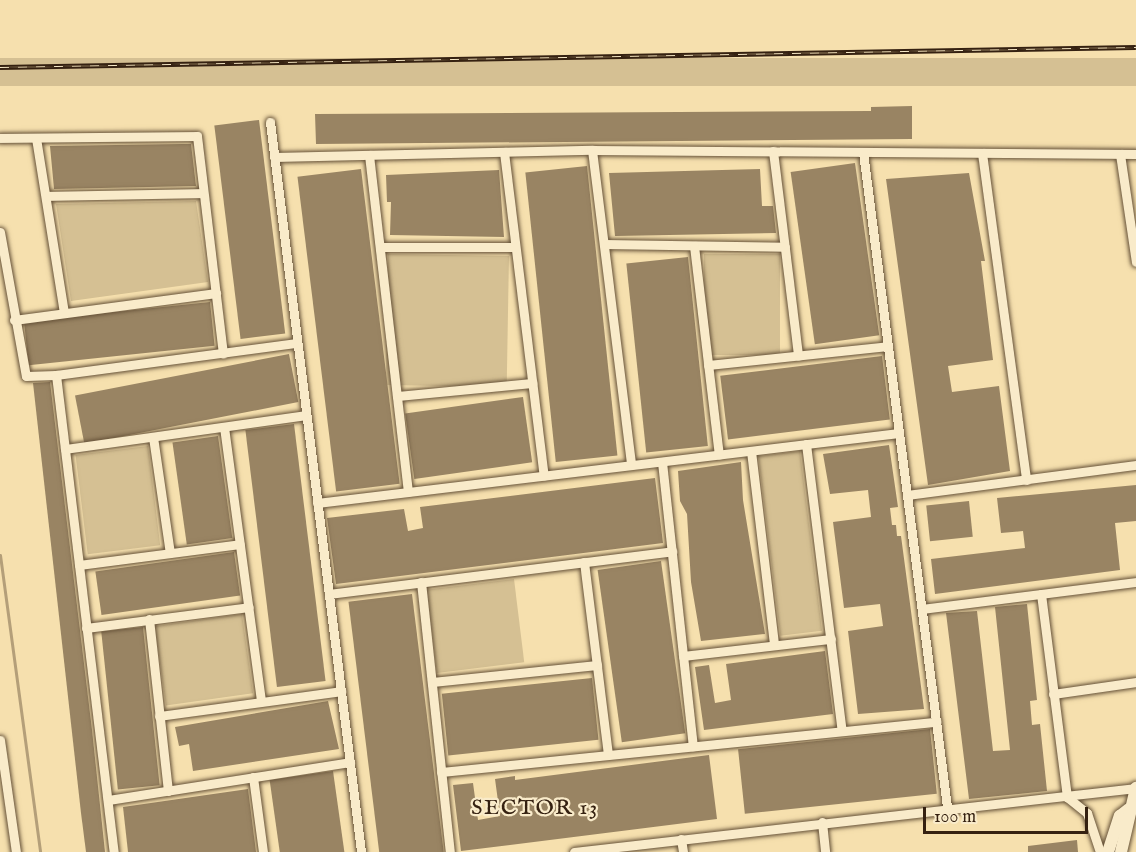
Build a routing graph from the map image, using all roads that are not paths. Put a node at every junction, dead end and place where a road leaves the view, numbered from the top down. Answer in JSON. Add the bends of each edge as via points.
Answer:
{"nodes":[{"id":1,"x":270,"y":122,"type":"dead end"},
{"id":2,"x":0,"y":138,"type":"edge"},
{"id":3,"x":36,"y":138,"type":"junction"},
{"id":4,"x":592,"y":150,"type":"junction"},
{"id":5,"x":504,"y":152,"type":"junction"},
{"id":6,"x":773,"y":152,"type":"junction"},
{"id":7,"x":863,"y":152,"type":"junction"},
{"id":8,"x":982,"y":153,"type":"junction"},
{"id":9,"x":1120,"y":154,"type":"junction"},
{"id":10,"x":1136,"y":154,"type":"edge"},
{"id":11,"x":369,"y":155,"type":"junction"},
{"id":12,"x":274,"y":157,"type":"junction"},
{"id":13,"x":203,"y":193,"type":"junction"},
{"id":14,"x":46,"y":196,"type":"junction"},
{"id":15,"x":0,"y":232,"type":"edge"},
{"id":16,"x":604,"y":244,"type":"junction"},
{"id":17,"x":694,"y":246,"type":"junction"},
{"id":18,"x":515,"y":247,"type":"junction"},
{"id":19,"x":785,"y":247,"type":"junction"},
{"id":20,"x":380,"y":248,"type":"junction"},
{"id":21,"x":1136,"y":262,"type":"edge"},
{"id":22,"x":216,"y":293,"type":"junction"},
{"id":23,"x":64,"y":313,"type":"junction"},
{"id":24,"x":14,"y":320,"type":"junction"},
{"id":25,"x":297,"y":343,"type":"junction"},
{"id":26,"x":888,"y":346,"type":"junction"},
{"id":27,"x":223,"y":353,"type":"junction"},
{"id":28,"x":798,"y":355,"type":"junction"},
{"id":29,"x":708,"y":365,"type":"junction"},
{"id":30,"x":56,"y":375,"type":"junction"},
{"id":31,"x":532,"y":383,"type":"junction"},
{"id":32,"x":397,"y":396,"type":"junction"},
{"id":33,"x":306,"y":415,"type":"junction"},
{"id":34,"x":224,"y":427,"type":"junction"},
{"id":35,"x":899,"y":433,"type":"junction"},
{"id":36,"x":153,"y":437,"type":"junction"},
{"id":37,"x":806,"y":444,"type":"junction"},
{"id":38,"x":65,"y":449,"type":"junction"},
{"id":39,"x":751,"y":451,"type":"junction"},
{"id":40,"x":719,"y":454,"type":"junction"},
{"id":41,"x":662,"y":462,"type":"junction"},
{"id":42,"x":631,"y":465,"type":"junction"},
{"id":43,"x":1136,"y":465,"type":"edge"},
{"id":44,"x":544,"y":476,"type":"junction"},
{"id":45,"x":1026,"y":480,"type":"junction"},
{"id":46,"x":408,"y":492,"type":"junction"},
{"id":47,"x":907,"y":495,"type":"junction"},
{"id":48,"x":317,"y":503,"type":"junction"},
{"id":49,"x":240,"y":544,"type":"junction"},
{"id":50,"x":672,"y":551,"type":"junction"},
{"id":51,"x":170,"y":553,"type":"junction"},
{"id":52,"x":584,"y":562,"type":"junction"},
{"id":53,"x":79,"y":565,"type":"junction"},
{"id":54,"x":421,"y":582,"type":"junction"},
{"id":55,"x":1136,"y":582,"type":"edge"},
{"id":56,"x":328,"y":594,"type":"junction"},
{"id":57,"x":1041,"y":594,"type":"junction"},
{"id":58,"x":249,"y":607,"type":"junction"},
{"id":59,"x":922,"y":609,"type":"junction"},
{"id":60,"x":149,"y":619,"type":"junction"},
{"id":61,"x":87,"y":627,"type":"junction"},
{"id":62,"x":831,"y":639,"type":"junction"},
{"id":63,"x":774,"y":645,"type":"junction"},
{"id":64,"x":683,"y":656,"type":"junction"},
{"id":65,"x":597,"y":665,"type":"junction"},
{"id":66,"x":432,"y":682,"type":"junction"},
{"id":67,"x":1136,"y":682,"type":"edge"},
{"id":68,"x":341,"y":691,"type":"junction"},
{"id":69,"x":1053,"y":694,"type":"junction"},
{"id":70,"x":261,"y":702,"type":"junction"},
{"id":71,"x":159,"y":716,"type":"junction"},
{"id":72,"x":936,"y":722,"type":"junction"},
{"id":73,"x":842,"y":731,"type":"junction"},
{"id":74,"x":0,"y":740,"type":"edge"},
{"id":75,"x":693,"y":746,"type":"junction"},
{"id":76,"x":608,"y":755,"type":"junction"},
{"id":77,"x":350,"y":762,"type":"junction"},
{"id":78,"x":441,"y":772,"type":"junction"},
{"id":79,"x":253,"y":777,"type":"junction"},
{"id":80,"x":1136,"y":788,"type":"edge"},
{"id":81,"x":168,"y":791,"type":"junction"},
{"id":82,"x":1066,"y":797,"type":"junction"},
{"id":83,"x":108,"y":800,"type":"junction"},
{"id":84,"x":947,"y":807,"type":"junction"},
{"id":85,"x":1129,"y":809,"type":"junction"},
{"id":86,"x":822,"y":822,"type":"junction"},
{"id":87,"x":681,"y":839,"type":"junction"},
{"id":88,"x":16,"y":852,"type":"edge"},
{"id":89,"x":114,"y":852,"type":"edge"},
{"id":90,"x":263,"y":852,"type":"edge"},
{"id":91,"x":361,"y":852,"type":"edge"},
{"id":92,"x":450,"y":852,"type":"edge"},
{"id":93,"x":574,"y":852,"type":"edge"},
{"id":94,"x":683,"y":852,"type":"edge"},
{"id":95,"x":825,"y":852,"type":"edge"},
{"id":96,"x":1100,"y":852,"type":"edge"},
{"id":97,"x":1108,"y":852,"type":"edge"},
{"id":98,"x":1121,"y":852,"type":"edge"}],
"edges":[{"from":1,"to":12,"type":"street"},
{"from":2,"to":3,"type":"street"},
{"from":3,"to":13,"type":"street","via":[[193,134],[198,139]]},
{"from":3,"to":14,"type":"street"},
{"from":4,"to":5,"type":"street"},
{"from":4,"to":6,"type":"street"},
{"from":4,"to":16,"type":"street"},
{"from":5,"to":11,"type":"street"},
{"from":5,"to":18,"type":"street"},
{"from":6,"to":7,"type":"street"},
{"from":6,"to":19,"type":"street"},
{"from":7,"to":8,"type":"street"},
{"from":7,"to":26,"type":"street"},
{"from":8,"to":9,"type":"street"},
{"from":8,"to":45,"type":"street"},
{"from":9,"to":10,"type":"street"},
{"from":9,"to":21,"type":"street"},
{"from":11,"to":12,"type":"street"},
{"from":11,"to":20,"type":"street"},
{"from":12,"to":25,"type":"street"},
{"from":13,"to":14,"type":"street"},
{"from":13,"to":22,"type":"street"},
{"from":14,"to":23,"type":"street"},
{"from":15,"to":24,"type":"street"},
{"from":16,"to":17,"type":"street"},
{"from":16,"to":42,"type":"street"},
{"from":17,"to":19,"type":"street"},
{"from":17,"to":29,"type":"street"},
{"from":18,"to":20,"type":"street"},
{"from":18,"to":31,"type":"street"},
{"from":19,"to":28,"type":"street"},
{"from":20,"to":32,"type":"street"},
{"from":22,"to":23,"type":"street"},
{"from":22,"to":27,"type":"street"},
{"from":23,"to":24,"type":"street"},
{"from":24,"to":30,"type":"street","via":[[26,376]]},
{"from":25,"to":27,"type":"street"},
{"from":25,"to":33,"type":"street"},
{"from":26,"to":28,"type":"street"},
{"from":26,"to":35,"type":"street"},
{"from":27,"to":30,"type":"street"},
{"from":28,"to":29,"type":"street"},
{"from":29,"to":40,"type":"street"},
{"from":30,"to":38,"type":"street"},
{"from":31,"to":32,"type":"street"},
{"from":31,"to":44,"type":"street"},
{"from":32,"to":46,"type":"street"},
{"from":33,"to":34,"type":"street"},
{"from":33,"to":48,"type":"street"},
{"from":34,"to":36,"type":"street"},
{"from":34,"to":49,"type":"street"},
{"from":35,"to":37,"type":"street"},
{"from":35,"to":47,"type":"street"},
{"from":36,"to":38,"type":"street"},
{"from":36,"to":51,"type":"street"},
{"from":37,"to":39,"type":"street"},
{"from":37,"to":62,"type":"street"},
{"from":38,"to":53,"type":"street"},
{"from":39,"to":40,"type":"street"},
{"from":39,"to":63,"type":"street"},
{"from":40,"to":41,"type":"street"},
{"from":41,"to":42,"type":"street"},
{"from":41,"to":50,"type":"street"},
{"from":42,"to":44,"type":"street"},
{"from":43,"to":45,"type":"street"},
{"from":44,"to":46,"type":"street"},
{"from":45,"to":47,"type":"street"},
{"from":46,"to":48,"type":"street"},
{"from":47,"to":59,"type":"street"},
{"from":48,"to":56,"type":"street"},
{"from":49,"to":51,"type":"street"},
{"from":49,"to":58,"type":"street"},
{"from":50,"to":52,"type":"street"},
{"from":50,"to":64,"type":"street"},
{"from":51,"to":53,"type":"street"},
{"from":52,"to":54,"type":"street"},
{"from":52,"to":65,"type":"street"},
{"from":53,"to":61,"type":"street"},
{"from":54,"to":56,"type":"street"},
{"from":54,"to":66,"type":"street"},
{"from":55,"to":57,"type":"street"},
{"from":56,"to":68,"type":"street"},
{"from":57,"to":59,"type":"street"},
{"from":57,"to":69,"type":"street"},
{"from":58,"to":60,"type":"street"},
{"from":58,"to":70,"type":"street"},
{"from":59,"to":72,"type":"street"},
{"from":60,"to":61,"type":"street"},
{"from":60,"to":71,"type":"street"},
{"from":61,"to":83,"type":"street"},
{"from":62,"to":63,"type":"street"},
{"from":62,"to":73,"type":"street"},
{"from":63,"to":64,"type":"street"},
{"from":64,"to":75,"type":"street"},
{"from":65,"to":66,"type":"street"},
{"from":65,"to":76,"type":"street"},
{"from":66,"to":78,"type":"street"},
{"from":67,"to":69,"type":"street"},
{"from":68,"to":70,"type":"street"},
{"from":68,"to":77,"type":"street"},
{"from":69,"to":82,"type":"street"},
{"from":70,"to":71,"type":"street"},
{"from":71,"to":81,"type":"street"},
{"from":72,"to":73,"type":"street"},
{"from":72,"to":84,"type":"street"},
{"from":73,"to":75,"type":"street"},
{"from":74,"to":88,"type":"street"},
{"from":75,"to":76,"type":"street"},
{"from":76,"to":78,"type":"street"},
{"from":77,"to":79,"type":"street"},
{"from":77,"to":91,"type":"street"},
{"from":78,"to":92,"type":"street"},
{"from":79,"to":81,"type":"street"},
{"from":79,"to":90,"type":"street"},
{"from":80,"to":82,"type":"street"},
{"from":80,"to":85,"type":"main road"},
{"from":81,"to":83,"type":"street"},
{"from":82,"to":84,"type":"street"},
{"from":82,"to":96,"type":"street","via":[[1087,813]]},
{"from":83,"to":89,"type":"street"},
{"from":84,"to":86,"type":"street"},
{"from":85,"to":97,"type":"main road","via":[[1120,816]]},
{"from":85,"to":98,"type":"main road","via":[[1131,818]]},
{"from":86,"to":87,"type":"street"},
{"from":86,"to":95,"type":"street"},
{"from":87,"to":93,"type":"street"},
{"from":87,"to":94,"type":"street"}]}
